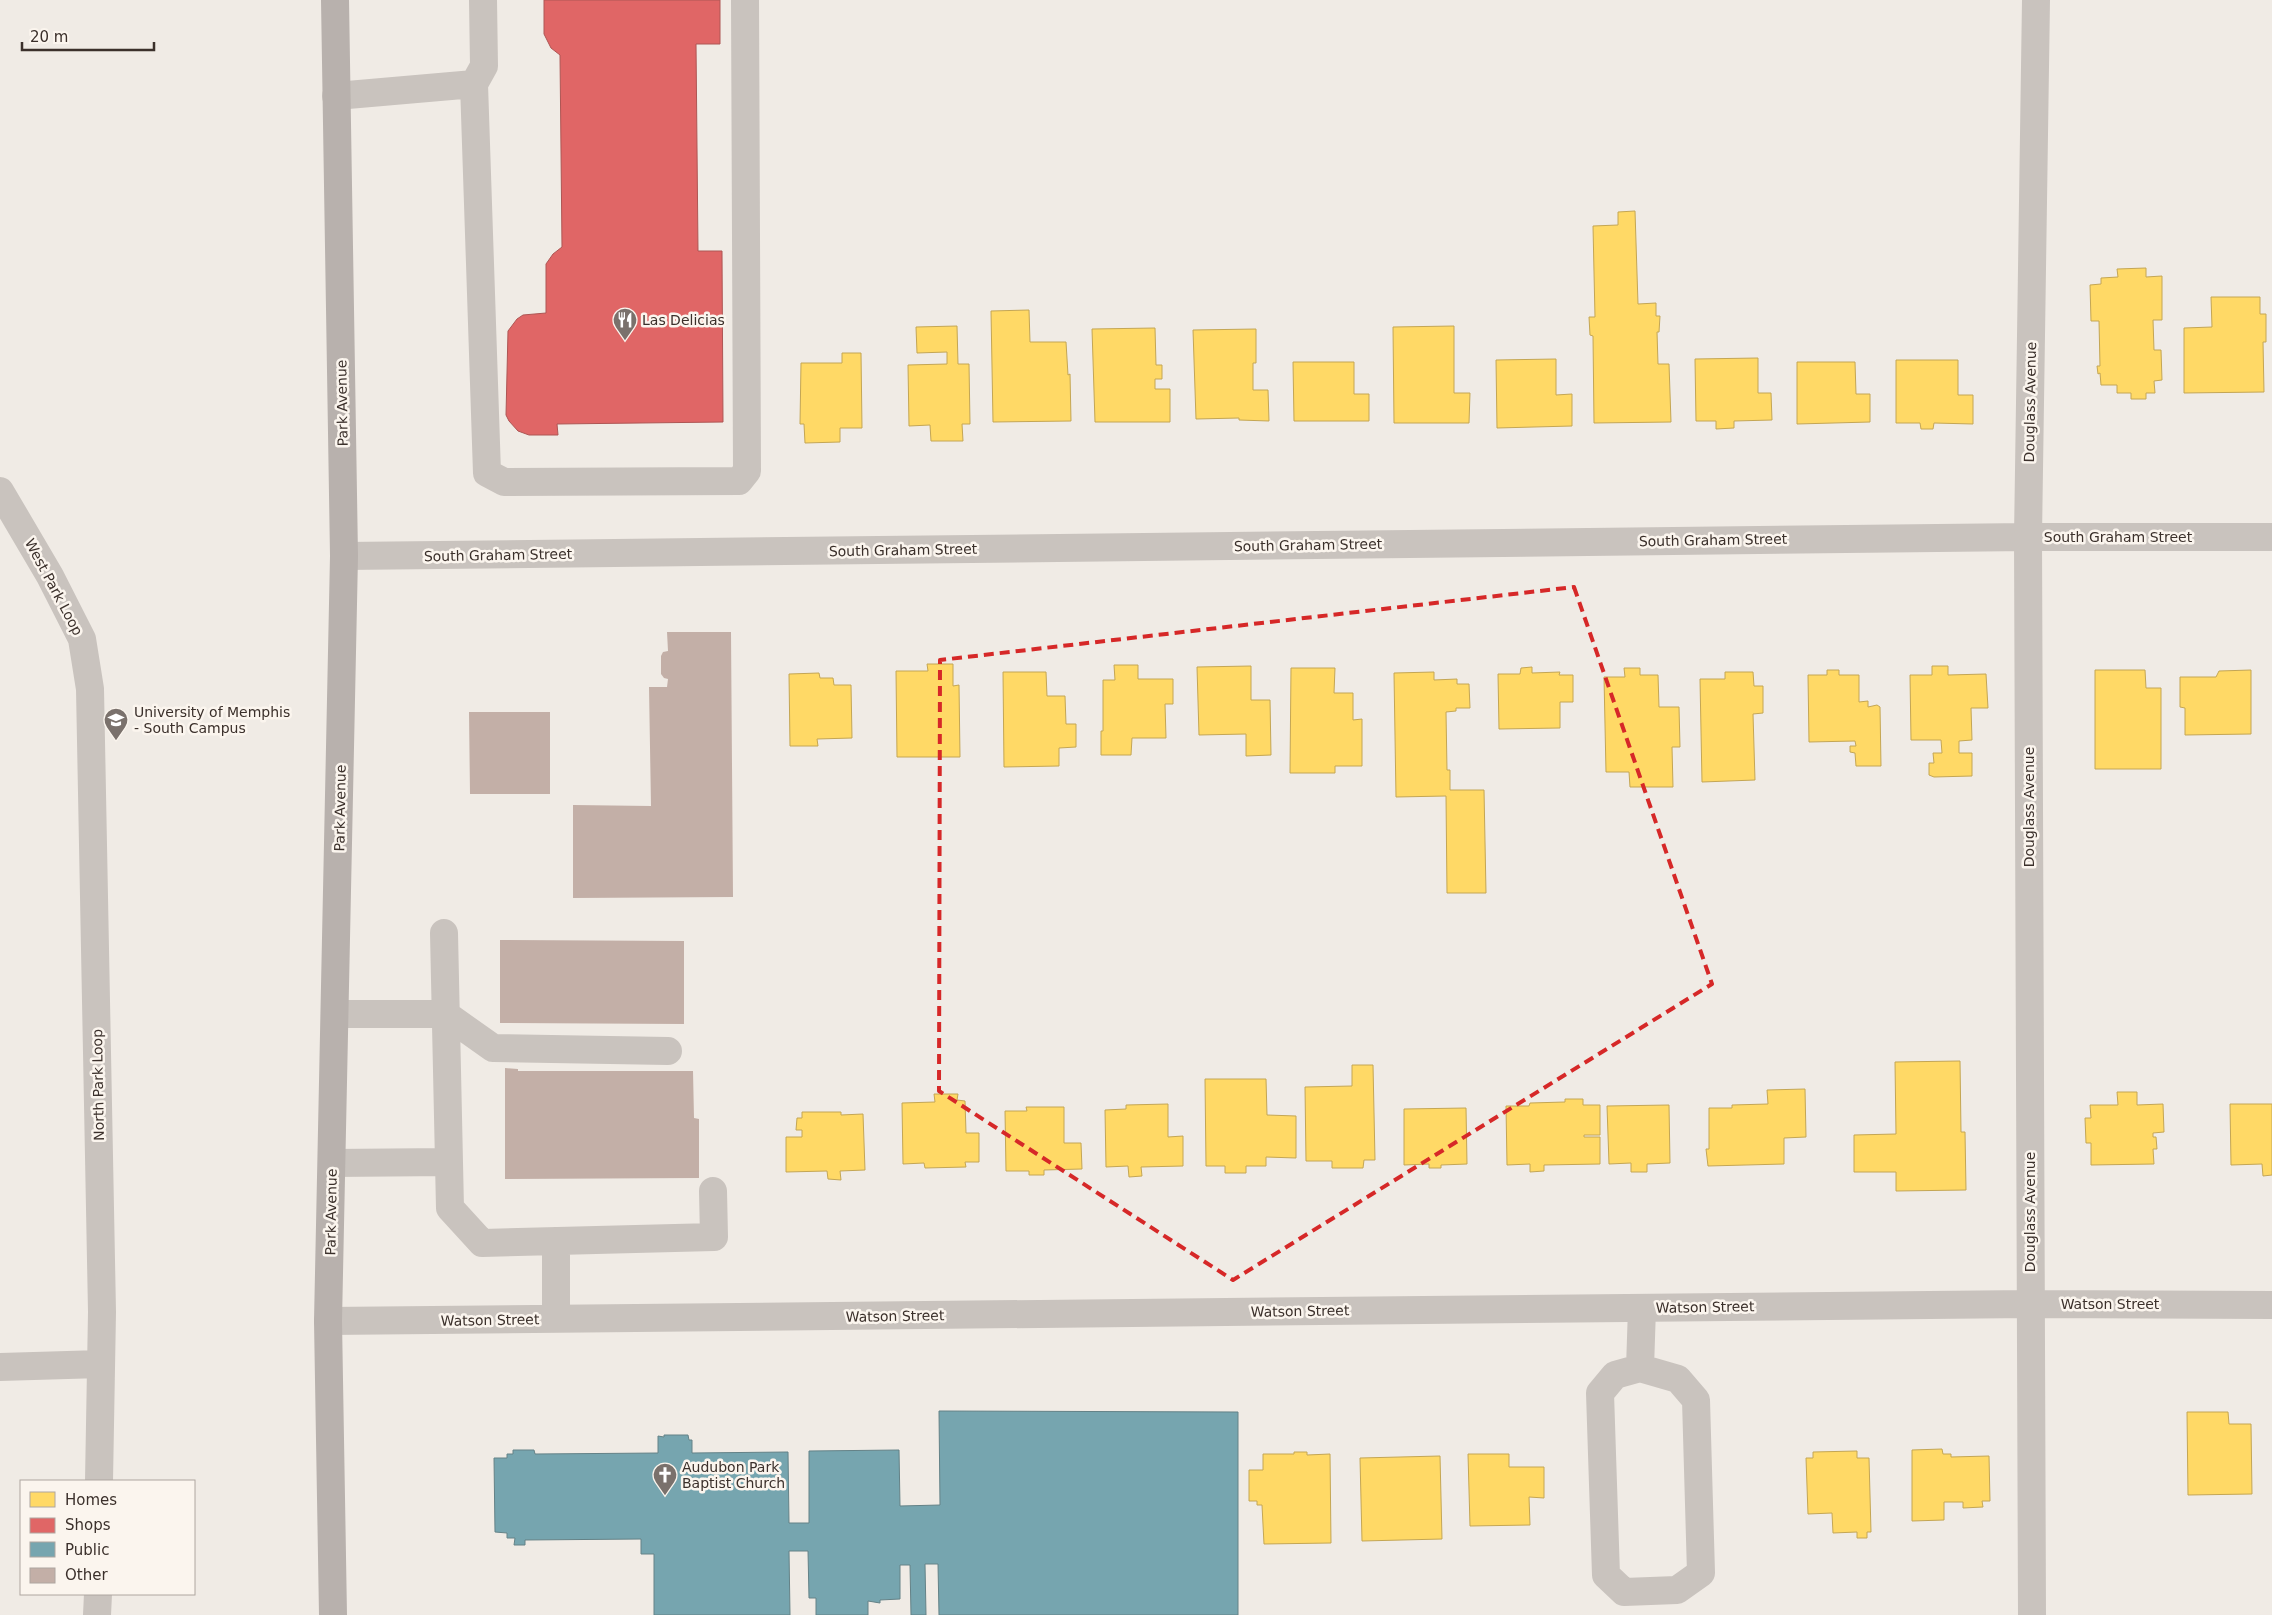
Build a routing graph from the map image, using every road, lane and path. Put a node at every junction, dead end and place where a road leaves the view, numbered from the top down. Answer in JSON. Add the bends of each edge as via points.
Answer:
{"nodes":[{"id":1,"x":335,"y":0,"type":"edge"},
{"id":2,"x":483,"y":0,"type":"edge"},
{"id":3,"x":746,"y":0,"type":"edge"},
{"id":4,"x":2036,"y":0,"type":"edge"},
{"id":5,"x":474,"y":84,"type":"junction"},
{"id":6,"x":336,"y":96,"type":"junction"},
{"id":7,"x":0,"y":491,"type":"edge"},
{"id":8,"x":2028,"y":537,"type":"junction"},
{"id":9,"x":2272,"y":537,"type":"edge"},
{"id":10,"x":344,"y":556,"type":"junction"},
{"id":11,"x":90,"y":689,"type":"joint"},
{"id":12,"x":444,"y":933,"type":"dead end"},
{"id":13,"x":336,"y":1014,"type":"junction"},
{"id":14,"x":445,"y":1014,"type":"junction"},
{"id":15,"x":668,"y":1051,"type":"dead end"},
{"id":16,"x":449,"y":1162,"type":"junction"},
{"id":17,"x":332,"y":1163,"type":"junction"},
{"id":18,"x":713,"y":1191,"type":"dead end"},
{"id":19,"x":556,"y":1241,"type":"junction"},
{"id":20,"x":2030,"y":1304,"type":"junction"},
{"id":21,"x":2272,"y":1305,"type":"edge"},
{"id":22,"x":1642,"y":1308,"type":"junction"},
{"id":23,"x":556,"y":1319,"type":"junction"},
{"id":24,"x":328,"y":1322,"type":"junction"},
{"id":25,"x":101,"y":1364,"type":"junction"},
{"id":26,"x":0,"y":1367,"type":"edge"},
{"id":27,"x":1640,"y":1368,"type":"junction"},
{"id":28,"x":100,"y":1480,"type":"edge"},
{"id":29,"x":98,"y":1595,"type":"edge"},
{"id":30,"x":97,"y":1615,"type":"edge"},
{"id":31,"x":333,"y":1615,"type":"edge"},
{"id":32,"x":2032,"y":1615,"type":"edge"}],
"edges":[{"from":1,"to":6,"type":"main road","name":"Park Avenue"},
{"from":2,"to":5,"type":"street","via":[[484,66]]},
{"from":3,"to":5,"type":"street","via":[[747,471],[739,481],[504,482],[487,472]]},
{"from":4,"to":8,"type":"street","name":"Douglass Avenue"},
{"from":5,"to":6,"type":"street"},
{"from":6,"to":10,"type":"main road","name":"Park Avenue"},
{"from":7,"to":11,"type":"street","name":"West Park Loop","via":[[50,576],[82,639]]},
{"from":8,"to":9,"type":"street","name":"South Graham Street"},
{"from":8,"to":10,"type":"street","name":"South Graham Street"},
{"from":8,"to":20,"type":"street","name":"Douglass Avenue"},
{"from":10,"to":13,"type":"main road","name":"Park Avenue"},
{"from":11,"to":25,"type":"street","name":"North Park Loop"},
{"from":12,"to":14,"type":"street"},
{"from":13,"to":14,"type":"street"},
{"from":13,"to":17,"type":"main road","name":"Park Avenue"},
{"from":14,"to":15,"type":"street","via":[[493,1048]]},
{"from":14,"to":16,"type":"street"},
{"from":16,"to":17,"type":"street"},
{"from":16,"to":19,"type":"street","via":[[450,1208],[482,1243]]},
{"from":17,"to":24,"type":"main road","name":"Park Avenue"},
{"from":18,"to":19,"type":"street","via":[[714,1237]]},
{"from":19,"to":23,"type":"street"},
{"from":20,"to":21,"type":"street","name":"Watson Street"},
{"from":20,"to":22,"type":"street","name":"Watson Street"},
{"from":20,"to":32,"type":"street","name":"Douglass Avenue"},
{"from":22,"to":23,"type":"street","name":"Watson Street"},
{"from":22,"to":27,"type":"street"},
{"from":23,"to":24,"type":"street","name":"Watson Street"},
{"from":24,"to":31,"type":"main road","name":"Park Avenue"},
{"from":25,"to":26,"type":"street"},
{"from":25,"to":28,"type":"street","name":"North Park Loop"},
{"from":27,"to":27,"type":"street","via":[[1615,1375],[1600,1393],[1606,1575],[1624,1592],[1677,1590],[1701,1573],[1696,1400],[1678,1379]]},
{"from":29,"to":30,"type":"street"}]}
